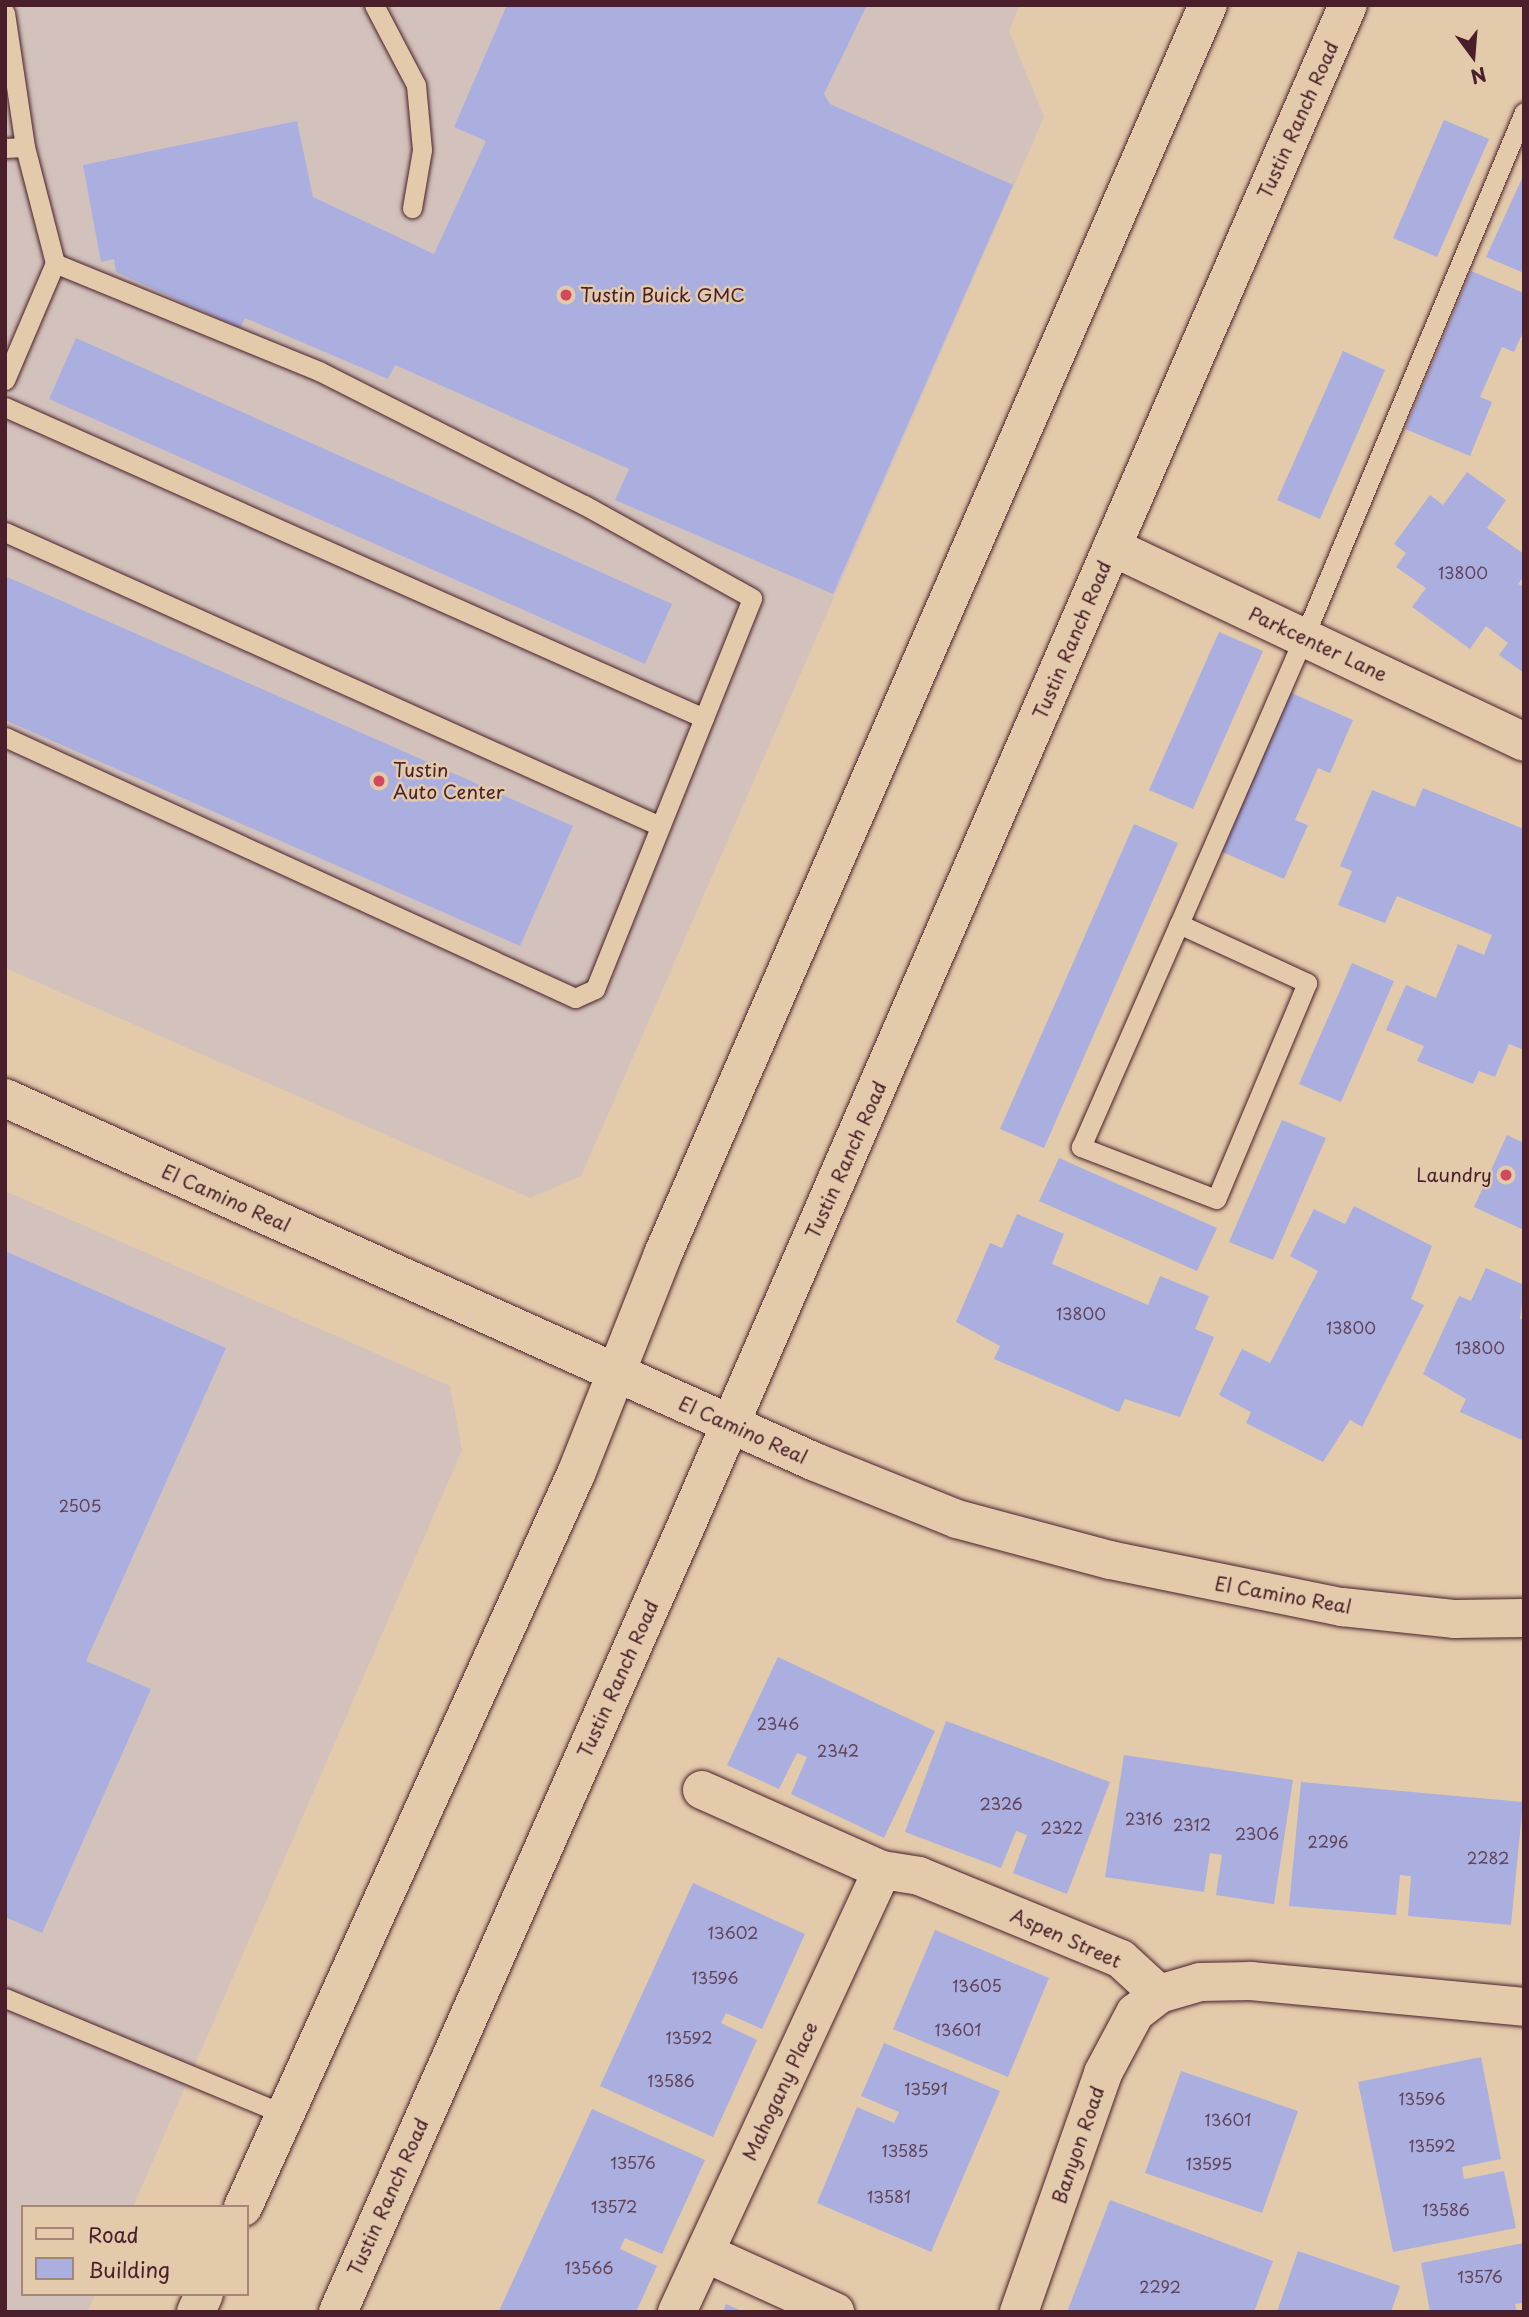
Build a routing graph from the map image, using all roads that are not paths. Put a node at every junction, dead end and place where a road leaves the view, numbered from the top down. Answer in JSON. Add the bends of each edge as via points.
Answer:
{"nodes":[{"id":1,"x":374,"y":5,"type":"edge"},
{"id":2,"x":1208,"y":5,"type":"edge"},
{"id":3,"x":1348,"y":5,"type":"edge"},
{"id":4,"x":5,"y":13,"type":"edge"},
{"id":5,"x":1524,"y":112,"type":"edge"},
{"id":6,"x":15,"y":147,"type":"edge"},
{"id":7,"x":412,"y":208,"type":"dead end"},
{"id":8,"x":55,"y":262,"type":"junction"},
{"id":9,"x":5,"y":380,"type":"edge"},
{"id":10,"x":5,"y":407,"type":"edge"},
{"id":11,"x":5,"y":531,"type":"edge"},
{"id":12,"x":1112,"y":547,"type":"junction"},
{"id":13,"x":1304,"y":636,"type":"junction"},
{"id":14,"x":704,"y":718,"type":"junction"},
{"id":15,"x":5,"y":737,"type":"edge"},
{"id":16,"x":1524,"y":742,"type":"edge"},
{"id":17,"x":660,"y":826,"type":"junction"},
{"id":18,"x":1179,"y":924,"type":"junction"},
{"id":19,"x":5,"y":1098,"type":"edge"},
{"id":20,"x":616,"y":1372,"type":"junction"},
{"id":21,"x":731,"y":1424,"type":"junction"},
{"id":22,"x":1524,"y":1618,"type":"edge"},
{"id":23,"x":702,"y":1790,"type":"dead end"},
{"id":24,"x":882,"y":1870,"type":"junction"},
{"id":25,"x":1159,"y":1994,"type":"junction"},
{"id":26,"x":5,"y":1998,"type":"edge"},
{"id":27,"x":1524,"y":2007,"type":"edge"},
{"id":28,"x":286,"y":2115,"type":"junction"},
{"id":29,"x":244,"y":2205,"type":"edge"},
{"id":30,"x":705,"y":2253,"type":"junction"},
{"id":31,"x":338,"y":2312,"type":"edge"},
{"id":32,"x":677,"y":2312,"type":"edge"},
{"id":33,"x":835,"y":2312,"type":"edge"},
{"id":34,"x":1020,"y":2312,"type":"edge"}],
"edges":[{"from":1,"to":7,"type":"lane","via":[[416,85],[422,150]]},
{"from":2,"to":20,"type":"main road"},
{"from":3,"to":12,"type":"main road","name":"Tustin Ranch Road"},
{"from":4,"to":6,"type":"lane"},
{"from":5,"to":13,"type":"lane"},
{"from":6,"to":8,"type":"lane"},
{"from":8,"to":9,"type":"lane"},
{"from":8,"to":14,"type":"lane","via":[[319,371],[584,505],[752,598]]},
{"from":10,"to":14,"type":"lane"},
{"from":11,"to":17,"type":"lane"},
{"from":12,"to":13,"type":"main road","name":"Parkcenter Lane"},
{"from":12,"to":21,"type":"main road","name":"Tustin Ranch Road"},
{"from":13,"to":16,"type":"main road","name":"Parkcenter Lane"},
{"from":13,"to":18,"type":"lane"},
{"from":14,"to":17,"type":"lane"},
{"from":15,"to":17,"type":"lane","via":[[575,998],[595,989]]},
{"from":18,"to":18,"type":"lane","via":[[1082,1147],[1216,1199],[1307,983]]},
{"from":19,"to":20,"type":"main road","name":"El Camino Real"},
{"from":20,"to":21,"type":"main road","name":"El Camino Real"},
{"from":20,"to":28,"type":"main road","via":[[576,1474]]},
{"from":21,"to":22,"type":"main road","name":"El Camino Real","via":[[957,1520],[1110,1560],[1342,1607],[1455,1619]]},
{"from":21,"to":31,"type":"main road","name":"Tustin Ranch Road"},
{"from":23,"to":24,"type":"main road","name":"Aspen Street"},
{"from":24,"to":25,"type":"main road","name":"Aspen Street","via":[[919,1876],[1121,1959]]},
{"from":24,"to":30,"type":"main road","name":"Mahogany Place"},
{"from":25,"to":27,"type":"main road","via":[[1200,1982],[1251,1981]]},
{"from":25,"to":34,"type":"main road","name":"Banyon Road","via":[[1135,2013],[1103,2073]]},
{"from":26,"to":28,"type":"lane"},
{"from":28,"to":29,"type":"main road"},
{"from":30,"to":32,"type":"main road","name":"Mahogany Place"},
{"from":30,"to":33,"type":"main road"}]}
